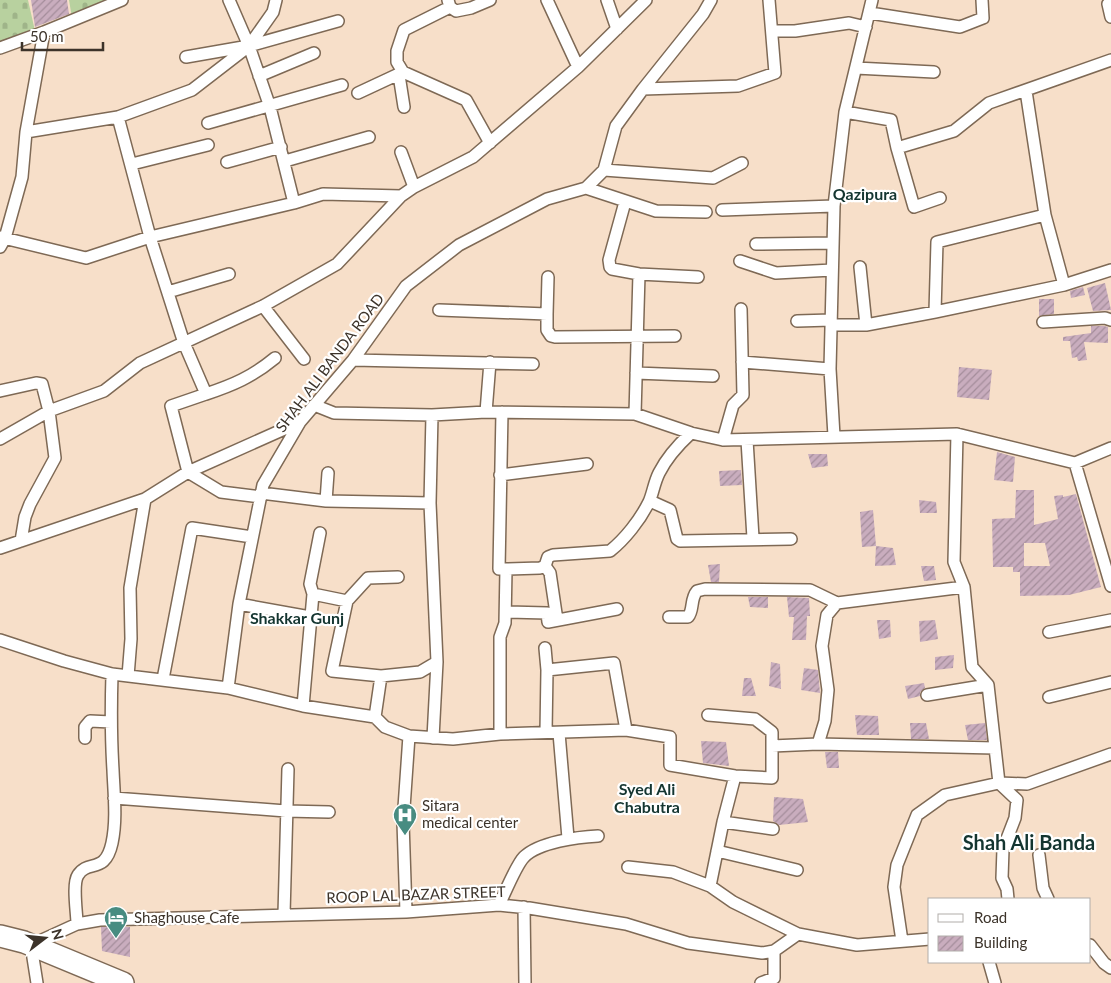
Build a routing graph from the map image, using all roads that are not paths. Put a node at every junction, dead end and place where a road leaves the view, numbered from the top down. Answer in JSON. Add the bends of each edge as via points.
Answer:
{"nodes":[{"id":1,"x":122,"y":0,"type":"edge"},
{"id":2,"x":230,"y":0,"type":"edge"},
{"id":3,"x":276,"y":0,"type":"edge"},
{"id":4,"x":490,"y":0,"type":"edge"},
{"id":5,"x":547,"y":0,"type":"edge"},
{"id":6,"x":607,"y":0,"type":"edge"},
{"id":7,"x":646,"y":0,"type":"edge"},
{"id":8,"x":710,"y":0,"type":"edge"},
{"id":9,"x":769,"y":0,"type":"edge"},
{"id":10,"x":872,"y":0,"type":"edge"},
{"id":11,"x":982,"y":0,"type":"edge"},
{"id":12,"x":1111,"y":2,"type":"edge"},
{"id":13,"x":449,"y":3,"type":"edge"},
{"id":14,"x":870,"y":13,"type":"junction"},
{"id":15,"x":1111,"y":17,"type":"edge"},
{"id":16,"x":338,"y":21,"type":"dead end"},
{"id":17,"x":866,"y":27,"type":"junction"},
{"id":18,"x":617,"y":29,"type":"junction"},
{"id":19,"x":772,"y":31,"type":"junction"},
{"id":20,"x":44,"y":32,"type":"junction"},
{"id":21,"x":249,"y":46,"type":"junction"},
{"id":22,"x":0,"y":48,"type":"edge"},
{"id":23,"x":314,"y":52,"type":"dead end"},
{"id":24,"x":186,"y":58,"type":"dead end"},
{"id":25,"x":1111,"y":60,"type":"edge"},
{"id":26,"x":578,"y":66,"type":"junction"},
{"id":27,"x":856,"y":68,"type":"junction"},
{"id":28,"x":934,"y":72,"type":"dead end"},
{"id":29,"x":401,"y":74,"type":"junction"},
{"id":30,"x":259,"y":76,"type":"junction"},
{"id":31,"x":342,"y":85,"type":"dead end"},
{"id":32,"x":643,"y":88,"type":"junction"},
{"id":33,"x":1026,"y":91,"type":"junction"},
{"id":34,"x":358,"y":93,"type":"dead end"},
{"id":35,"x":270,"y":106,"type":"junction"},
{"id":36,"x":404,"y":107,"type":"dead end"},
{"id":37,"x":845,"y":112,"type":"junction"},
{"id":38,"x":118,"y":117,"type":"junction"},
{"id":39,"x":208,"y":123,"type":"dead end"},
{"id":40,"x":26,"y":132,"type":"junction"},
{"id":41,"x":369,"y":136,"type":"dead end"},
{"id":42,"x":490,"y":143,"type":"junction"},
{"id":43,"x":208,"y":145,"type":"dead end"},
{"id":44,"x":281,"y":146,"type":"junction"},
{"id":45,"x":897,"y":148,"type":"junction"},
{"id":46,"x":401,"y":152,"type":"dead end"},
{"id":47,"x":285,"y":161,"type":"junction"},
{"id":48,"x":227,"y":162,"type":"dead end"},
{"id":49,"x":742,"y":162,"type":"dead end"},
{"id":50,"x":132,"y":164,"type":"junction"},
{"id":51,"x":604,"y":170,"type":"junction"},
{"id":52,"x":414,"y":187,"type":"junction"},
{"id":53,"x":586,"y":188,"type":"junction"},
{"id":54,"x":401,"y":196,"type":"junction"},
{"id":55,"x":940,"y":198,"type":"dead end"},
{"id":56,"x":625,"y":202,"type":"junction"},
{"id":57,"x":294,"y":203,"type":"junction"},
{"id":58,"x":834,"y":206,"type":"junction"},
{"id":59,"x":722,"y":210,"type":"dead end"},
{"id":60,"x":706,"y":212,"type":"dead end"},
{"id":61,"x":1045,"y":215,"type":"junction"},
{"id":62,"x":150,"y":237,"type":"junction"},
{"id":63,"x":2,"y":240,"type":"edge"},
{"id":64,"x":833,"y":243,"type":"junction"},
{"id":65,"x":756,"y":244,"type":"dead end"},
{"id":66,"x":740,"y":261,"type":"dead end"},
{"id":67,"x":860,"y":266,"type":"dead end"},
{"id":68,"x":832,"y":270,"type":"junction"},
{"id":69,"x":1111,"y":270,"type":"edge"},
{"id":70,"x":229,"y":274,"type":"dead end"},
{"id":71,"x":639,"y":274,"type":"junction"},
{"id":72,"x":698,"y":277,"type":"dead end"},
{"id":73,"x":548,"y":278,"type":"dead end"},
{"id":74,"x":1064,"y":285,"type":"junction"},
{"id":75,"x":168,"y":292,"type":"junction"},
{"id":76,"x":263,"y":306,"type":"junction"},
{"id":77,"x":741,"y":309,"type":"dead end"},
{"id":78,"x":439,"y":310,"type":"dead end"},
{"id":79,"x":934,"y":312,"type":"junction"},
{"id":80,"x":547,"y":314,"type":"junction"},
{"id":81,"x":1111,"y":320,"type":"edge"},
{"id":82,"x":797,"y":321,"type":"dead end"},
{"id":83,"x":831,"y":322,"type":"junction"},
{"id":84,"x":1043,"y":322,"type":"dead end"},
{"id":85,"x":866,"y":325,"type":"junction"},
{"id":86,"x":675,"y":336,"type":"dead end"},
{"id":87,"x":637,"y":337,"type":"junction"},
{"id":88,"x":184,"y":343,"type":"junction"},
{"id":89,"x":275,"y":358,"type":"dead end"},
{"id":90,"x":304,"y":359,"type":"dead end"},
{"id":91,"x":353,"y":360,"type":"junction"},
{"id":92,"x":490,"y":362,"type":"junction"},
{"id":93,"x":742,"y":362,"type":"junction"},
{"id":94,"x":533,"y":364,"type":"dead end"},
{"id":95,"x":830,"y":369,"type":"junction"},
{"id":96,"x":636,"y":373,"type":"junction"},
{"id":97,"x":713,"y":376,"type":"dead end"},
{"id":98,"x":0,"y":391,"type":"edge"},
{"id":99,"x":206,"y":394,"type":"junction"},
{"id":100,"x":314,"y":405,"type":"junction"},
{"id":101,"x":49,"y":411,"type":"junction"},
{"id":102,"x":486,"y":412,"type":"junction"},
{"id":103,"x":502,"y":412,"type":"junction"},
{"id":104,"x":635,"y":414,"type":"junction"},
{"id":105,"x":432,"y":415,"type":"junction"},
{"id":106,"x":300,"y":422,"type":"junction"},
{"id":107,"x":691,"y":433,"type":"junction"},
{"id":108,"x":957,"y":434,"type":"junction"},
{"id":109,"x":834,"y":436,"type":"junction"},
{"id":110,"x":0,"y":439,"type":"edge"},
{"id":111,"x":722,"y":440,"type":"junction"},
{"id":112,"x":748,"y":440,"type":"junction"},
{"id":113,"x":1111,"y":448,"type":"edge"},
{"id":114,"x":1075,"y":463,"type":"junction"},
{"id":115,"x":587,"y":464,"type":"dead end"},
{"id":116,"x":188,"y":472,"type":"junction"},
{"id":117,"x":328,"y":473,"type":"dead end"},
{"id":118,"x":500,"y":475,"type":"junction"},
{"id":119,"x":261,"y":495,"type":"junction"},
{"id":120,"x":145,"y":498,"type":"junction"},
{"id":121,"x":326,"y":501,"type":"junction"},
{"id":122,"x":650,"y":501,"type":"junction"},
{"id":123,"x":430,"y":503,"type":"junction"},
{"id":124,"x":320,"y":533,"type":"dead end"},
{"id":125,"x":252,"y":537,"type":"junction"},
{"id":126,"x":753,"y":538,"type":"junction"},
{"id":127,"x":792,"y":539,"type":"dead end"},
{"id":128,"x":21,"y":541,"type":"junction"},
{"id":129,"x":0,"y":548,"type":"edge"},
{"id":130,"x":544,"y":566,"type":"junction"},
{"id":131,"x":506,"y":569,"type":"junction"},
{"id":132,"x":398,"y":577,"type":"dead end"},
{"id":133,"x":1111,"y":586,"type":"edge"},
{"id":134,"x":964,"y":587,"type":"junction"},
{"id":135,"x":313,"y":594,"type":"junction"},
{"id":136,"x":347,"y":601,"type":"junction"},
{"id":137,"x":837,"y":603,"type":"junction"},
{"id":138,"x":239,"y":604,"type":"junction"},
{"id":139,"x":617,"y":609,"type":"dead end"},
{"id":140,"x":506,"y":612,"type":"junction"},
{"id":141,"x":310,"y":617,"type":"junction"},
{"id":142,"x":669,"y":617,"type":"dead end"},
{"id":143,"x":557,"y":620,"type":"junction"},
{"id":144,"x":1111,"y":620,"type":"edge"},
{"id":145,"x":1049,"y":632,"type":"dead end"},
{"id":146,"x":0,"y":640,"type":"edge"},
{"id":147,"x":545,"y":648,"type":"dead end"},
{"id":148,"x":437,"y":662,"type":"junction"},
{"id":149,"x":547,"y":670,"type":"junction"},
{"id":150,"x":112,"y":674,"type":"junction"},
{"id":151,"x":128,"y":676,"type":"junction"},
{"id":152,"x":381,"y":676,"type":"junction"},
{"id":153,"x":163,"y":680,"type":"junction"},
{"id":154,"x":1111,"y":682,"type":"edge"},
{"id":155,"x":988,"y":685,"type":"junction"},
{"id":156,"x":228,"y":688,"type":"junction"},
{"id":157,"x":927,"y":695,"type":"dead end"},
{"id":158,"x":1049,"y":697,"type":"dead end"},
{"id":159,"x":303,"y":706,"type":"junction"},
{"id":160,"x":708,"y":715,"type":"dead end"},
{"id":161,"x":375,"y":717,"type":"junction"},
{"id":162,"x":111,"y":722,"type":"junction"},
{"id":163,"x":626,"y":730,"type":"junction"},
{"id":164,"x":546,"y":732,"type":"junction"},
{"id":165,"x":559,"y":733,"type":"junction"},
{"id":166,"x":500,"y":734,"type":"junction"},
{"id":167,"x":409,"y":736,"type":"junction"},
{"id":168,"x":85,"y":738,"type":"dead end"},
{"id":169,"x":433,"y":738,"type":"junction"},
{"id":170,"x":818,"y":744,"type":"junction"},
{"id":171,"x":772,"y":746,"type":"junction"},
{"id":172,"x":995,"y":748,"type":"junction"},
{"id":173,"x":1111,"y":754,"type":"edge"},
{"id":174,"x":288,"y":769,"type":"dead end"},
{"id":175,"x":735,"y":776,"type":"junction"},
{"id":176,"x":1000,"y":783,"type":"junction"},
{"id":177,"x":114,"y":798,"type":"junction"},
{"id":178,"x":286,"y":811,"type":"junction"},
{"id":179,"x":330,"y":812,"type":"dead end"},
{"id":180,"x":723,"y":822,"type":"junction"},
{"id":181,"x":773,"y":829,"type":"dead end"},
{"id":182,"x":598,"y":836,"type":"dead end"},
{"id":183,"x":568,"y":838,"type":"junction"},
{"id":184,"x":717,"y":851,"type":"junction"},
{"id":185,"x":1039,"y":855,"type":"dead end"},
{"id":186,"x":628,"y":867,"type":"dead end"},
{"id":187,"x":797,"y":870,"type":"dead end"},
{"id":188,"x":710,"y":886,"type":"junction"},
{"id":189,"x":1008,"y":898,"type":"edge"},
{"id":190,"x":1048,"y":898,"type":"edge"},
{"id":191,"x":499,"y":905,"type":"junction"},
{"id":192,"x":524,"y":908,"type":"junction"},
{"id":193,"x":406,"y":912,"type":"junction"},
{"id":194,"x":284,"y":914,"type":"junction"},
{"id":195,"x":77,"y":924,"type":"junction"},
{"id":196,"x":798,"y":934,"type":"junction"},
{"id":197,"x":0,"y":936,"type":"edge"},
{"id":198,"x":928,"y":939,"type":"edge"},
{"id":199,"x":902,"y":942,"type":"junction"},
{"id":200,"x":31,"y":945,"type":"junction"},
{"id":201,"x":1091,"y":946,"type":"edge"},
{"id":202,"x":774,"y":951,"type":"junction"},
{"id":203,"x":989,"y":963,"type":"edge"},
{"id":204,"x":1111,"y":968,"type":"edge"},
{"id":205,"x":37,"y":983,"type":"edge"},
{"id":206,"x":123,"y":983,"type":"edge"},
{"id":207,"x":525,"y":983,"type":"edge"},
{"id":208,"x":761,"y":983,"type":"edge"},
{"id":209,"x":995,"y":983,"type":"edge"}],
"edges":[{"from":1,"to":20,"type":"street"},
{"from":2,"to":21,"type":"street"},
{"from":3,"to":21,"type":"street","via":[[273,12]]},
{"from":4,"to":13,"type":"street","via":[[456,11]]},
{"from":5,"to":26,"type":"street"},
{"from":6,"to":18,"type":"street"},
{"from":7,"to":18,"type":"street"},
{"from":8,"to":32,"type":"street","via":[[703,14]]},
{"from":9,"to":19,"type":"street"},
{"from":10,"to":14,"type":"street"},
{"from":11,"to":14,"type":"street","via":[[984,18],[960,27]]},
{"from":12,"to":15,"type":"street","via":[[1108,4]]},
{"from":13,"to":29,"type":"street","via":[[404,30],[397,51]]},
{"from":14,"to":17,"type":"street"},
{"from":16,"to":21,"type":"street"},
{"from":17,"to":19,"type":"street","via":[[850,23]]},
{"from":17,"to":27,"type":"street"},
{"from":18,"to":26,"type":"street"},
{"from":19,"to":32,"type":"street","via":[[775,73],[738,86]]},
{"from":20,"to":22,"type":"street"},
{"from":20,"to":40,"type":"street"},
{"from":21,"to":24,"type":"street"},
{"from":21,"to":30,"type":"street"},
{"from":21,"to":38,"type":"street","via":[[192,90]]},
{"from":23,"to":30,"type":"street"},
{"from":25,"to":33,"type":"street"},
{"from":26,"to":42,"type":"street"},
{"from":27,"to":28,"type":"street"},
{"from":27,"to":37,"type":"street"},
{"from":29,"to":34,"type":"street"},
{"from":29,"to":36,"type":"street"},
{"from":29,"to":42,"type":"street","via":[[466,100]]},
{"from":30,"to":35,"type":"street"},
{"from":31,"to":35,"type":"street"},
{"from":32,"to":51,"type":"street","via":[[616,126]]},
{"from":33,"to":45,"type":"street","via":[[990,104],[954,131]]},
{"from":33,"to":61,"type":"street"},
{"from":35,"to":39,"type":"street"},
{"from":35,"to":44,"type":"street"},
{"from":37,"to":45,"type":"street","via":[[891,120]]},
{"from":37,"to":58,"type":"street"},
{"from":38,"to":40,"type":"street"},
{"from":38,"to":50,"type":"street"},
{"from":40,"to":63,"type":"street","via":[[22,177]]},
{"from":41,"to":47,"type":"street"},
{"from":42,"to":52,"type":"street","via":[[473,157]]},
{"from":43,"to":50,"type":"street"},
{"from":44,"to":47,"type":"street"},
{"from":44,"to":48,"type":"street"},
{"from":45,"to":55,"type":"street","via":[[914,206]]},
{"from":46,"to":52,"type":"street"},
{"from":47,"to":57,"type":"street"},
{"from":49,"to":51,"type":"street","via":[[713,178]]},
{"from":50,"to":62,"type":"street"},
{"from":51,"to":53,"type":"street"},
{"from":52,"to":54,"type":"street"},
{"from":53,"to":56,"type":"street"},
{"from":53,"to":91,"type":"street","name":"SHAH ALI BANDA ROAD","via":[[547,199],[459,245],[406,286]]},
{"from":54,"to":57,"type":"street","via":[[323,194]]},
{"from":54,"to":76,"type":"street","via":[[337,264]]},
{"from":56,"to":60,"type":"street","via":[[656,211]]},
{"from":56,"to":71,"type":"street","via":[[609,264],[614,270]]},
{"from":57,"to":62,"type":"street"},
{"from":58,"to":59,"type":"street"},
{"from":58,"to":64,"type":"street"},
{"from":61,"to":74,"type":"street"},
{"from":61,"to":79,"type":"street","via":[[936,242]]},
{"from":62,"to":63,"type":"street","via":[[86,258]]},
{"from":62,"to":75,"type":"street"},
{"from":64,"to":65,"type":"street"},
{"from":64,"to":68,"type":"street"},
{"from":66,"to":68,"type":"street","via":[[776,273]]},
{"from":67,"to":85,"type":"street"},
{"from":68,"to":83,"type":"street"},
{"from":69,"to":74,"type":"street"},
{"from":70,"to":75,"type":"street"},
{"from":71,"to":72,"type":"street"},
{"from":71,"to":87,"type":"street"},
{"from":73,"to":80,"type":"street"},
{"from":74,"to":79,"type":"street"},
{"from":75,"to":88,"type":"street"},
{"from":76,"to":88,"type":"street"},
{"from":76,"to":90,"type":"street"},
{"from":77,"to":93,"type":"street"},
{"from":78,"to":80,"type":"street"},
{"from":79,"to":85,"type":"street"},
{"from":80,"to":87,"type":"street","via":[[547,330],[551,336]]},
{"from":81,"to":84,"type":"street"},
{"from":82,"to":83,"type":"street"},
{"from":83,"to":85,"type":"street"},
{"from":83,"to":95,"type":"street"},
{"from":86,"to":87,"type":"street"},
{"from":87,"to":96,"type":"street"},
{"from":88,"to":99,"type":"street"},
{"from":88,"to":101,"type":"street","via":[[140,363],[104,390]]},
{"from":89,"to":99,"type":"street","via":[[258,372]]},
{"from":91,"to":92,"type":"street"},
{"from":91,"to":100,"type":"street","name":"SHAH ALI BANDA ROAD"},
{"from":92,"to":94,"type":"street"},
{"from":92,"to":102,"type":"street"},
{"from":93,"to":95,"type":"street"},
{"from":93,"to":111,"type":"street","via":[[743,395],[733,405]]},
{"from":95,"to":109,"type":"street"},
{"from":96,"to":97,"type":"street"},
{"from":96,"to":104,"type":"street"},
{"from":98,"to":101,"type":"street","via":[[42,384]]},
{"from":99,"to":116,"type":"street","via":[[171,406]]},
{"from":100,"to":105,"type":"street","via":[[334,413]]},
{"from":100,"to":106,"type":"street","name":"SHAH ALI BANDA ROAD"},
{"from":101,"to":110,"type":"street"},
{"from":101,"to":128,"type":"street","via":[[55,458],[30,504]]},
{"from":102,"to":103,"type":"street"},
{"from":102,"to":105,"type":"street"},
{"from":103,"to":104,"type":"street"},
{"from":103,"to":118,"type":"street"},
{"from":104,"to":107,"type":"street"},
{"from":105,"to":123,"type":"street"},
{"from":106,"to":116,"type":"street"},
{"from":106,"to":119,"type":"street","name":"SHAH ALI BANDA ROAD","via":[[263,485]]},
{"from":107,"to":111,"type":"street"},
{"from":107,"to":122,"type":"street","via":[[664,464]]},
{"from":108,"to":109,"type":"street"},
{"from":108,"to":114,"type":"street"},
{"from":108,"to":134,"type":"street","via":[[954,562]]},
{"from":109,"to":112,"type":"street"},
{"from":111,"to":112,"type":"street"},
{"from":112,"to":126,"type":"street"},
{"from":113,"to":114,"type":"street"},
{"from":114,"to":133,"type":"street"},
{"from":115,"to":118,"type":"street"},
{"from":116,"to":119,"type":"street","via":[[221,492]]},
{"from":116,"to":120,"type":"street"},
{"from":117,"to":121,"type":"street"},
{"from":118,"to":131,"type":"street","via":[[498,569]]},
{"from":119,"to":121,"type":"street"},
{"from":119,"to":125,"type":"street","name":"SHAH ALI BANDA ROAD"},
{"from":120,"to":128,"type":"street"},
{"from":120,"to":151,"type":"street","via":[[130,588]]},
{"from":121,"to":123,"type":"street"},
{"from":122,"to":126,"type":"street","via":[[670,510],[679,541]]},
{"from":122,"to":130,"type":"street","via":[[634,526],[610,552],[554,554],[548,557]]},
{"from":123,"to":148,"type":"street"},
{"from":124,"to":135,"type":"street","via":[[310,584]]},
{"from":125,"to":138,"type":"street","name":"SHAH ALI BANDA ROAD"},
{"from":125,"to":153,"type":"street","via":[[192,528]]},
{"from":126,"to":127,"type":"street"},
{"from":128,"to":129,"type":"street"},
{"from":130,"to":131,"type":"street"},
{"from":130,"to":143,"type":"street","via":[[550,573]]},
{"from":131,"to":140,"type":"street"},
{"from":132,"to":136,"type":"street","via":[[368,578]]},
{"from":134,"to":137,"type":"street"},
{"from":134,"to":155,"type":"street","via":[[972,667]]},
{"from":135,"to":136,"type":"street"},
{"from":135,"to":141,"type":"street"},
{"from":136,"to":152,"type":"street","via":[[332,671]]},
{"from":137,"to":142,"type":"street","via":[[810,590],[705,589],[693,596],[688,617]]},
{"from":137,"to":170,"type":"street","via":[[827,615],[822,646],[828,690],[825,721]]},
{"from":138,"to":141,"type":"street"},
{"from":138,"to":156,"type":"street","name":"SHAH ALI BANDA ROAD"},
{"from":139,"to":143,"type":"street"},
{"from":140,"to":143,"type":"street","via":[[547,613],[548,622]]},
{"from":140,"to":166,"type":"street","via":[[506,623],[500,637]]},
{"from":141,"to":159,"type":"street"},
{"from":144,"to":145,"type":"street"},
{"from":146,"to":150,"type":"street"},
{"from":147,"to":149,"type":"street"},
{"from":148,"to":152,"type":"street","via":[[420,672]]},
{"from":148,"to":169,"type":"street"},
{"from":149,"to":163,"type":"street","via":[[614,663]]},
{"from":149,"to":164,"type":"street"},
{"from":150,"to":151,"type":"street"},
{"from":150,"to":162,"type":"street"},
{"from":151,"to":153,"type":"street"},
{"from":152,"to":161,"type":"street"},
{"from":153,"to":156,"type":"street"},
{"from":154,"to":158,"type":"street"},
{"from":155,"to":157,"type":"street"},
{"from":155,"to":172,"type":"street"},
{"from":156,"to":159,"type":"street"},
{"from":159,"to":161,"type":"street"},
{"from":160,"to":171,"type":"street","via":[[755,719],[772,732]]},
{"from":161,"to":167,"type":"street","via":[[385,727]]},
{"from":162,"to":168,"type":"street","via":[[90,721],[85,727]]},
{"from":162,"to":177,"type":"street"},
{"from":163,"to":165,"type":"street"},
{"from":163,"to":175,"type":"street","via":[[670,737],[670,765]]},
{"from":164,"to":165,"type":"street"},
{"from":164,"to":166,"type":"street"},
{"from":165,"to":183,"type":"street"},
{"from":166,"to":169,"type":"street"},
{"from":167,"to":169,"type":"street"},
{"from":167,"to":193,"type":"street","via":[[403,822]]},
{"from":170,"to":171,"type":"street"},
{"from":170,"to":172,"type":"street"},
{"from":171,"to":175,"type":"street","via":[[772,778]]},
{"from":172,"to":176,"type":"street"},
{"from":173,"to":176,"type":"street","via":[[1027,784]]},
{"from":174,"to":178,"type":"street"},
{"from":175,"to":180,"type":"street"},
{"from":176,"to":189,"type":"street","via":[[1016,800],[1015,818],[1003,849],[1002,878],[1008,889]]},
{"from":176,"to":199,"type":"street","via":[[946,794],[917,815],[897,864],[894,887]]},
{"from":177,"to":178,"type":"street"},
{"from":177,"to":195,"type":"street","via":[[114,834],[108,856],[102,864],[84,870],[75,883]]},
{"from":178,"to":179,"type":"street"},
{"from":178,"to":194,"type":"street"},
{"from":180,"to":181,"type":"street"},
{"from":180,"to":184,"type":"street"},
{"from":182,"to":183,"type":"street"},
{"from":183,"to":191,"type":"street","via":[[530,852],[523,858]]},
{"from":184,"to":187,"type":"street"},
{"from":184,"to":188,"type":"street"},
{"from":185,"to":190,"type":"street"},
{"from":186,"to":188,"type":"street","via":[[673,872]]},
{"from":188,"to":196,"type":"street","via":[[733,902]]},
{"from":191,"to":192,"type":"street","name":"ROOP LAL BAZAR STREET"},
{"from":191,"to":193,"type":"street","name":"ROOP LAL BAZAR STREET"},
{"from":192,"to":202,"type":"street","name":"ROOP LAL BAZAR STREET","via":[[626,924],[688,943],[762,953]]},
{"from":192,"to":207,"type":"street"},
{"from":193,"to":194,"type":"street","name":"ROOP LAL BAZAR STREET"},
{"from":194,"to":195,"type":"street","name":"ROOP LAL BAZAR STREET","via":[[100,920]]},
{"from":195,"to":200,"type":"street","name":"ROOP LAL BAZAR STREET"},
{"from":196,"to":199,"type":"street","via":[[856,945]]},
{"from":196,"to":202,"type":"street"},
{"from":197,"to":200,"type":"highway"},
{"from":198,"to":199,"type":"street"},
{"from":200,"to":205,"type":"street"},
{"from":200,"to":206,"type":"highway"},
{"from":201,"to":204,"type":"street"},
{"from":202,"to":208,"type":"street","via":[[774,978]]},
{"from":203,"to":209,"type":"street"}]}
